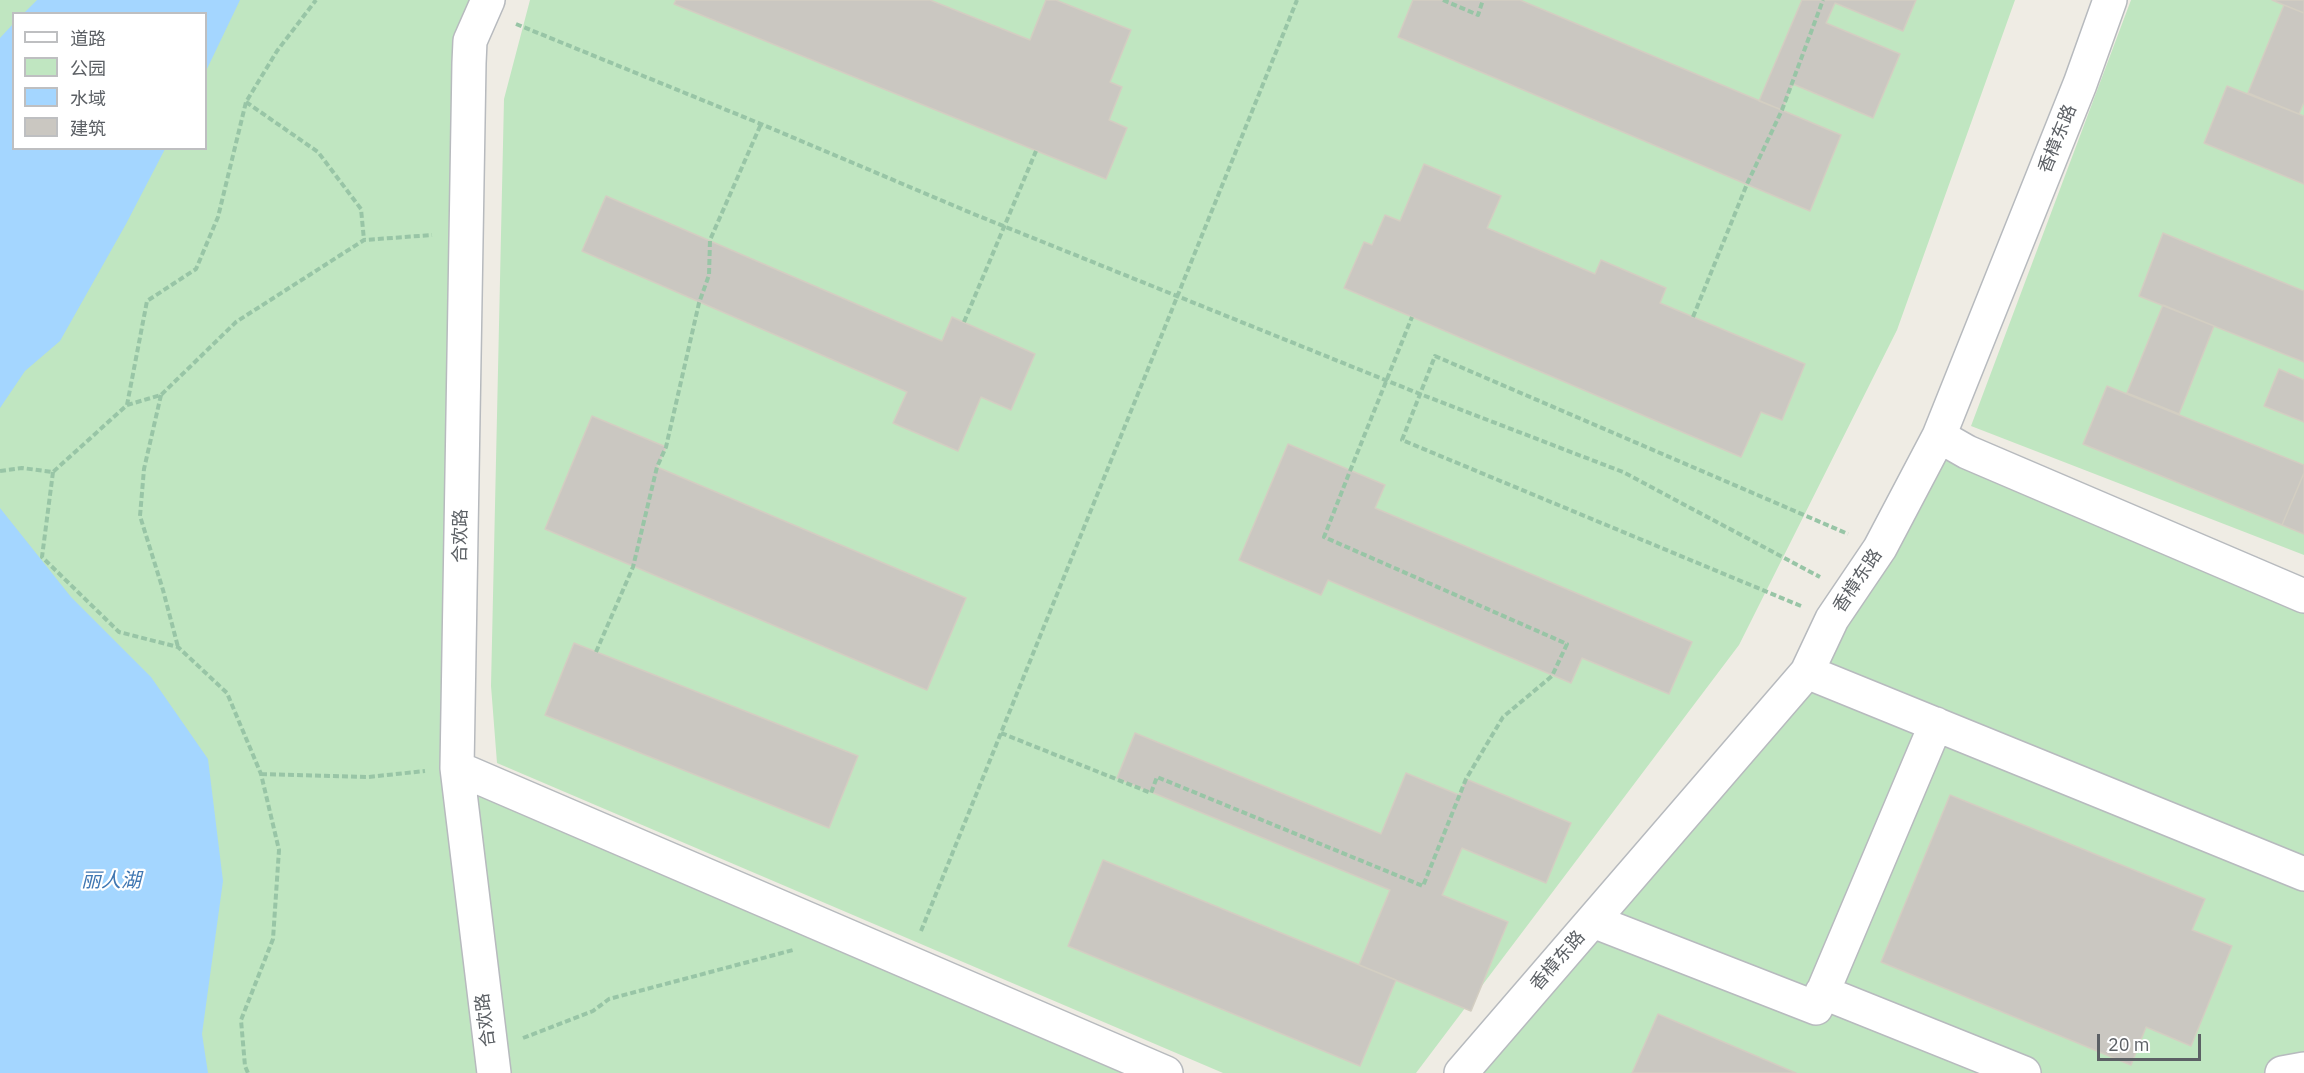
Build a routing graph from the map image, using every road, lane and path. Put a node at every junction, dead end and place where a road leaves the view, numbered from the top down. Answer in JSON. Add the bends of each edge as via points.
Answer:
{"nodes":[{"id":1,"x":316,"y":0,"type":"edge"},
{"id":2,"x":1296,"y":0,"type":"edge"},
{"id":3,"x":1443,"y":0,"type":"edge"},
{"id":4,"x":1483,"y":0,"type":"edge"},
{"id":5,"x":1823,"y":0,"type":"edge"},
{"id":6,"x":2110,"y":0,"type":"edge"},
{"id":7,"x":486,"y":5,"type":"edge"},
{"id":8,"x":246,"y":102,"type":"junction"},
{"id":9,"x":761,"y":124,"type":"junction"},
{"id":10,"x":1036,"y":151,"type":"dead end"},
{"id":11,"x":466,"y":233,"type":"junction"},
{"id":12,"x":364,"y":240,"type":"junction"},
{"id":13,"x":1178,"y":296,"type":"junction"},
{"id":14,"x":1693,"y":316,"type":"dead end"},
{"id":15,"x":1412,"y":317,"type":"dead end"},
{"id":16,"x":964,"y":322,"type":"dead end"},
{"id":17,"x":161,"y":394,"type":"junction"},
{"id":18,"x":1420,"y":394,"type":"junction"},
{"id":19,"x":127,"y":405,"type":"junction"},
{"id":20,"x":1939,"y":436,"type":"junction"},
{"id":21,"x":0,"y":471,"type":"edge"},
{"id":22,"x":52,"y":472,"type":"junction"},
{"id":23,"x":1880,"y":548,"type":"junction"},
{"id":24,"x":2304,"y":596,"type":"edge"},
{"id":25,"x":1841,"y":606,"type":"junction"},
{"id":26,"x":178,"y":647,"type":"junction"},
{"id":27,"x":596,"y":652,"type":"dead end"},
{"id":28,"x":1807,"y":672,"type":"junction"},
{"id":29,"x":1936,"y":724,"type":"junction"},
{"id":30,"x":1001,"y":733,"type":"junction"},
{"id":31,"x":457,"y":768,"type":"junction"},
{"id":32,"x":261,"y":774,"type":"junction"},
{"id":33,"x":2304,"y":874,"type":"edge"},
{"id":34,"x":1593,"y":921,"type":"junction"},
{"id":35,"x":842,"y":934,"type":"junction"},
{"id":36,"x":917,"y":942,"type":"dead end"},
{"id":37,"x":1822,"y":992,"type":"junction"},
{"id":38,"x":492,"y":1062,"type":"edge"},
{"id":39,"x":2304,"y":1069,"type":"edge"},
{"id":40,"x":249,"y":1073,"type":"edge"},
{"id":41,"x":1166,"y":1073,"type":"edge"},
{"id":42,"x":1461,"y":1073,"type":"edge"},
{"id":43,"x":2024,"y":1073,"type":"edge"},
{"id":44,"x":2283,"y":1073,"type":"edge"}],
"edges":[{"from":1,"to":8,"type":"path","via":[[277,51]]},
{"from":2,"to":13,"type":"path"},
{"from":3,"to":4,"type":"path","via":[[1478,15]]},
{"from":5,"to":14,"type":"path","via":[[1782,110]]},
{"from":6,"to":20,"type":"street","name":"香樟东路"},
{"from":7,"to":9,"type":"path"},
{"from":7,"to":11,"type":"street","name":"合欢路","via":[[470,41]]},
{"from":8,"to":12,"type":"path","via":[[318,152],[361,209]]},
{"from":8,"to":19,"type":"path","via":[[218,218],[196,268],[147,301]]},
{"from":9,"to":13,"type":"path"},
{"from":9,"to":27,"type":"path","via":[[710,240],[709,275],[633,567]]},
{"from":10,"to":16,"type":"path","bridge":true},
{"from":11,"to":12,"type":"path"},
{"from":11,"to":31,"type":"street","name":"合欢路"},
{"from":12,"to":17,"type":"path","via":[[236,322]]},
{"from":13,"to":18,"type":"path"},
{"from":13,"to":30,"type":"path"},
{"from":15,"to":30,"type":"path","bridge":true,"via":[[1324,537],[1567,644],[1552,676],[1503,717],[1466,779],[1423,886],[1157,777],[1151,793]]},
{"from":17,"to":19,"type":"path"},
{"from":17,"to":26,"type":"path","via":[[144,469],[140,516]]},
{"from":18,"to":23,"type":"path","via":[[1436,356]]},
{"from":18,"to":25,"type":"path","via":[[1623,472]]},
{"from":18,"to":25,"type":"path","via":[[1402,440]]},
{"from":19,"to":22,"type":"path"},
{"from":20,"to":23,"type":"street","name":"香樟东路"},
{"from":20,"to":24,"type":"street","via":[[1967,452]]},
{"from":21,"to":22,"type":"path","via":[[22,468]]},
{"from":22,"to":26,"type":"path","via":[[42,557],[119,632]]},
{"from":23,"to":25,"type":"street","name":"香樟东路"},
{"from":25,"to":28,"type":"street","name":"香樟东路"},
{"from":26,"to":32,"type":"path","via":[[227,693]]},
{"from":28,"to":29,"type":"street"},
{"from":28,"to":34,"type":"street","name":"香樟东路"},
{"from":29,"to":33,"type":"street"},
{"from":29,"to":37,"type":"street"},
{"from":30,"to":36,"type":"path"},
{"from":31,"to":32,"type":"path","via":[[369,777]]},
{"from":31,"to":35,"type":"street"},
{"from":31,"to":38,"type":"street","name":"合欢路"},
{"from":32,"to":40,"type":"path","via":[[279,850],[273,939],[241,1020]]},
{"from":34,"to":37,"type":"street","via":[[1816,1008]]},
{"from":34,"to":42,"type":"street","name":"香樟东路"},
{"from":35,"to":38,"type":"path","via":[[773,957],[609,999]]},
{"from":35,"to":41,"type":"street"},
{"from":37,"to":43,"type":"street"},
{"from":39,"to":44,"type":"street"}]}
